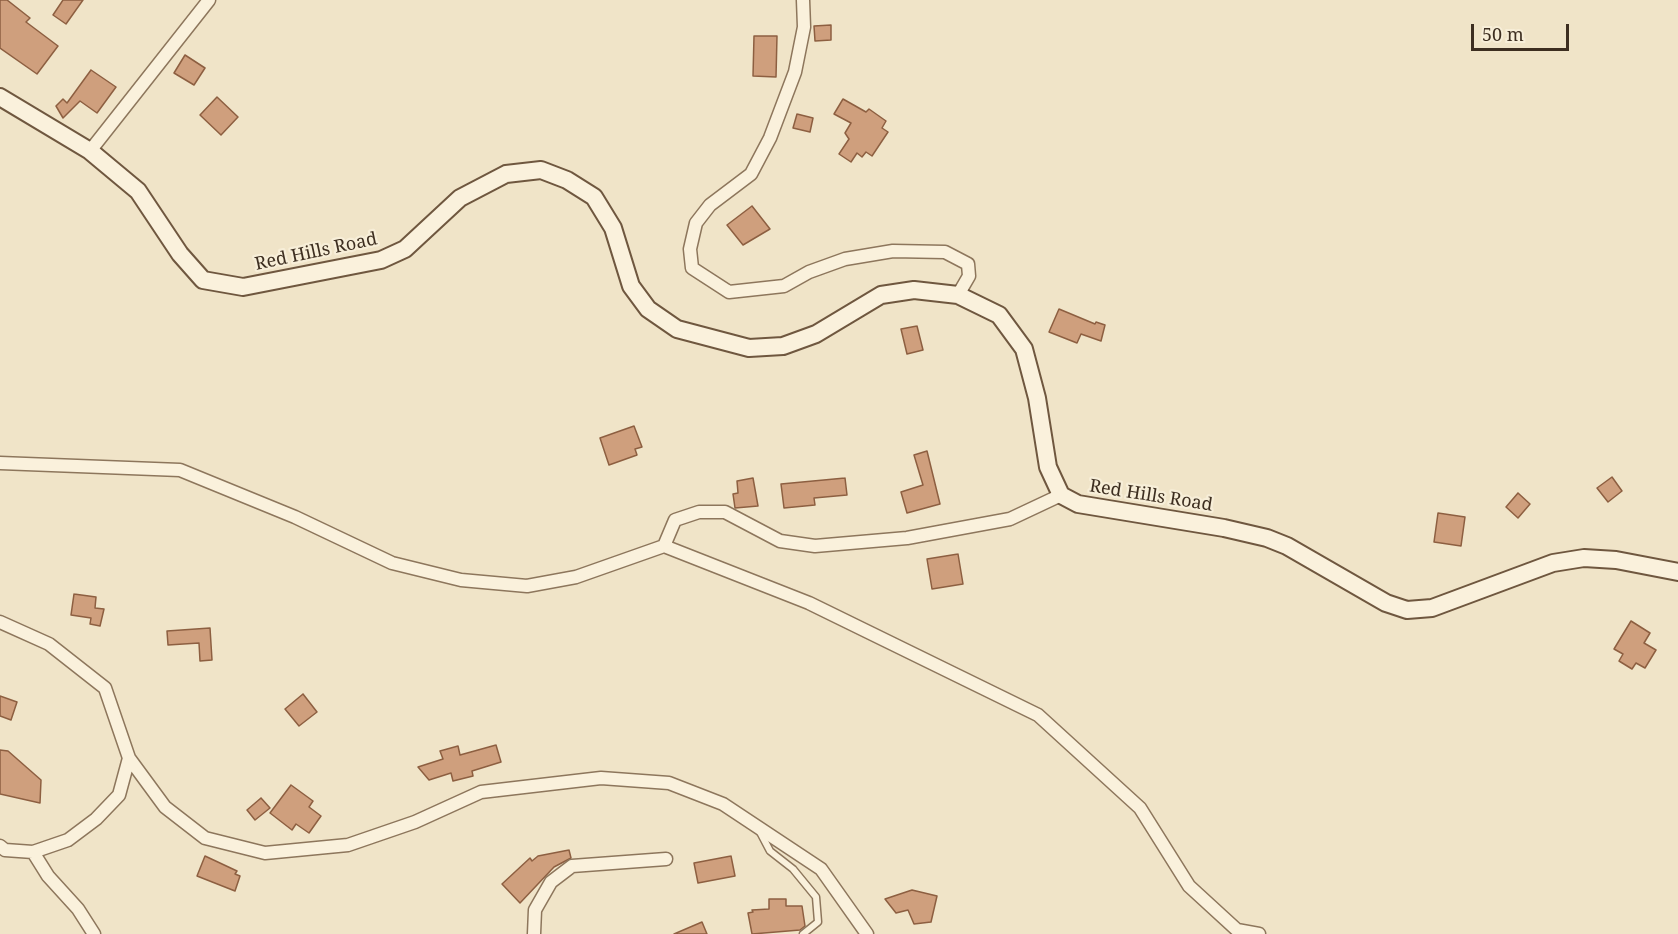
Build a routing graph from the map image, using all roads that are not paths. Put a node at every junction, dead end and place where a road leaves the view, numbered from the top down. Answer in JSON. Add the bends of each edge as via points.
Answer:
{"nodes":[{"id":1,"x":208,"y":0,"type":"edge"},
{"id":2,"x":803,"y":0,"type":"edge"},
{"id":3,"x":0,"y":97,"type":"edge"},
{"id":4,"x":90,"y":151,"type":"junction"},
{"id":5,"x":958,"y":295,"type":"junction"},
{"id":6,"x":0,"y":463,"type":"edge"},
{"id":7,"x":1061,"y":495,"type":"junction"},
{"id":8,"x":664,"y":546,"type":"junction"},
{"id":9,"x":1678,"y":572,"type":"edge"},
{"id":10,"x":0,"y":622,"type":"edge"},
{"id":11,"x":129,"y":758,"type":"junction"},
{"id":12,"x":757,"y":826,"type":"junction"},
{"id":13,"x":0,"y":846,"type":"edge"},
{"id":14,"x":33,"y":852,"type":"junction"},
{"id":15,"x":666,"y":859,"type":"dead end"},
{"id":16,"x":94,"y":934,"type":"edge"},
{"id":17,"x":534,"y":934,"type":"edge"},
{"id":18,"x":803,"y":934,"type":"edge"},
{"id":19,"x":867,"y":934,"type":"edge"},
{"id":20,"x":1259,"y":934,"type":"edge"}],
"edges":[{"from":1,"to":4,"type":"street"},
{"from":2,"to":5,"type":"street","via":[[804,27],[795,72],[770,138],[751,174],[710,205],[696,223],[690,249],[692,268],[729,292],[784,286],[809,272],[855,258],[893,251],[945,252],[968,264],[969,276]]},
{"from":3,"to":4,"type":"main road","name":"Red Hills Road"},
{"from":4,"to":5,"type":"main road","name":"Red Hills Road","via":[[138,191],[180,254],[203,280],[243,287],[381,260],[405,249],[460,198],[506,174],[540,170],[567,180],[594,197],[613,228],[631,286],[648,309],[677,329],[749,348],[783,346],[816,334],[881,295],[914,290]]},
{"from":5,"to":7,"type":"main road","name":"Red Hills Road","via":[[999,315],[1024,349],[1048,467]]},
{"from":6,"to":8,"type":"street","via":[[180,470],[295,517],[392,563],[461,580],[527,586],[576,577]]},
{"from":7,"to":8,"type":"street","via":[[1010,519],[907,538],[815,546],[780,541],[725,512],[699,512],[675,520]]},
{"from":7,"to":9,"type":"main road","name":"Red Hills Road","via":[[1094,508],[1267,538],[1386,603],[1407,610],[1432,608],[1553,563],[1584,558]]},
{"from":8,"to":20,"type":"street","via":[[809,603],[1038,715],[1140,808],[1189,886],[1237,930]]},
{"from":10,"to":11,"type":"street","via":[[49,644],[105,688]]},
{"from":11,"to":12,"type":"street","via":[[165,807],[205,838],[266,853],[348,845],[415,822],[481,792],[601,778],[669,783],[723,804]]},
{"from":11,"to":14,"type":"street","via":[[119,795],[96,819],[68,840]]},
{"from":12,"to":18,"type":"lane","via":[[770,851],[793,869],[816,897],[818,922]]},
{"from":12,"to":19,"type":"street","via":[[821,869]]},
{"from":13,"to":14,"type":"street","via":[[5,850]]},
{"from":14,"to":16,"type":"street"},
{"from":15,"to":17,"type":"street","via":[[572,866],[551,882],[536,910]]}]}
